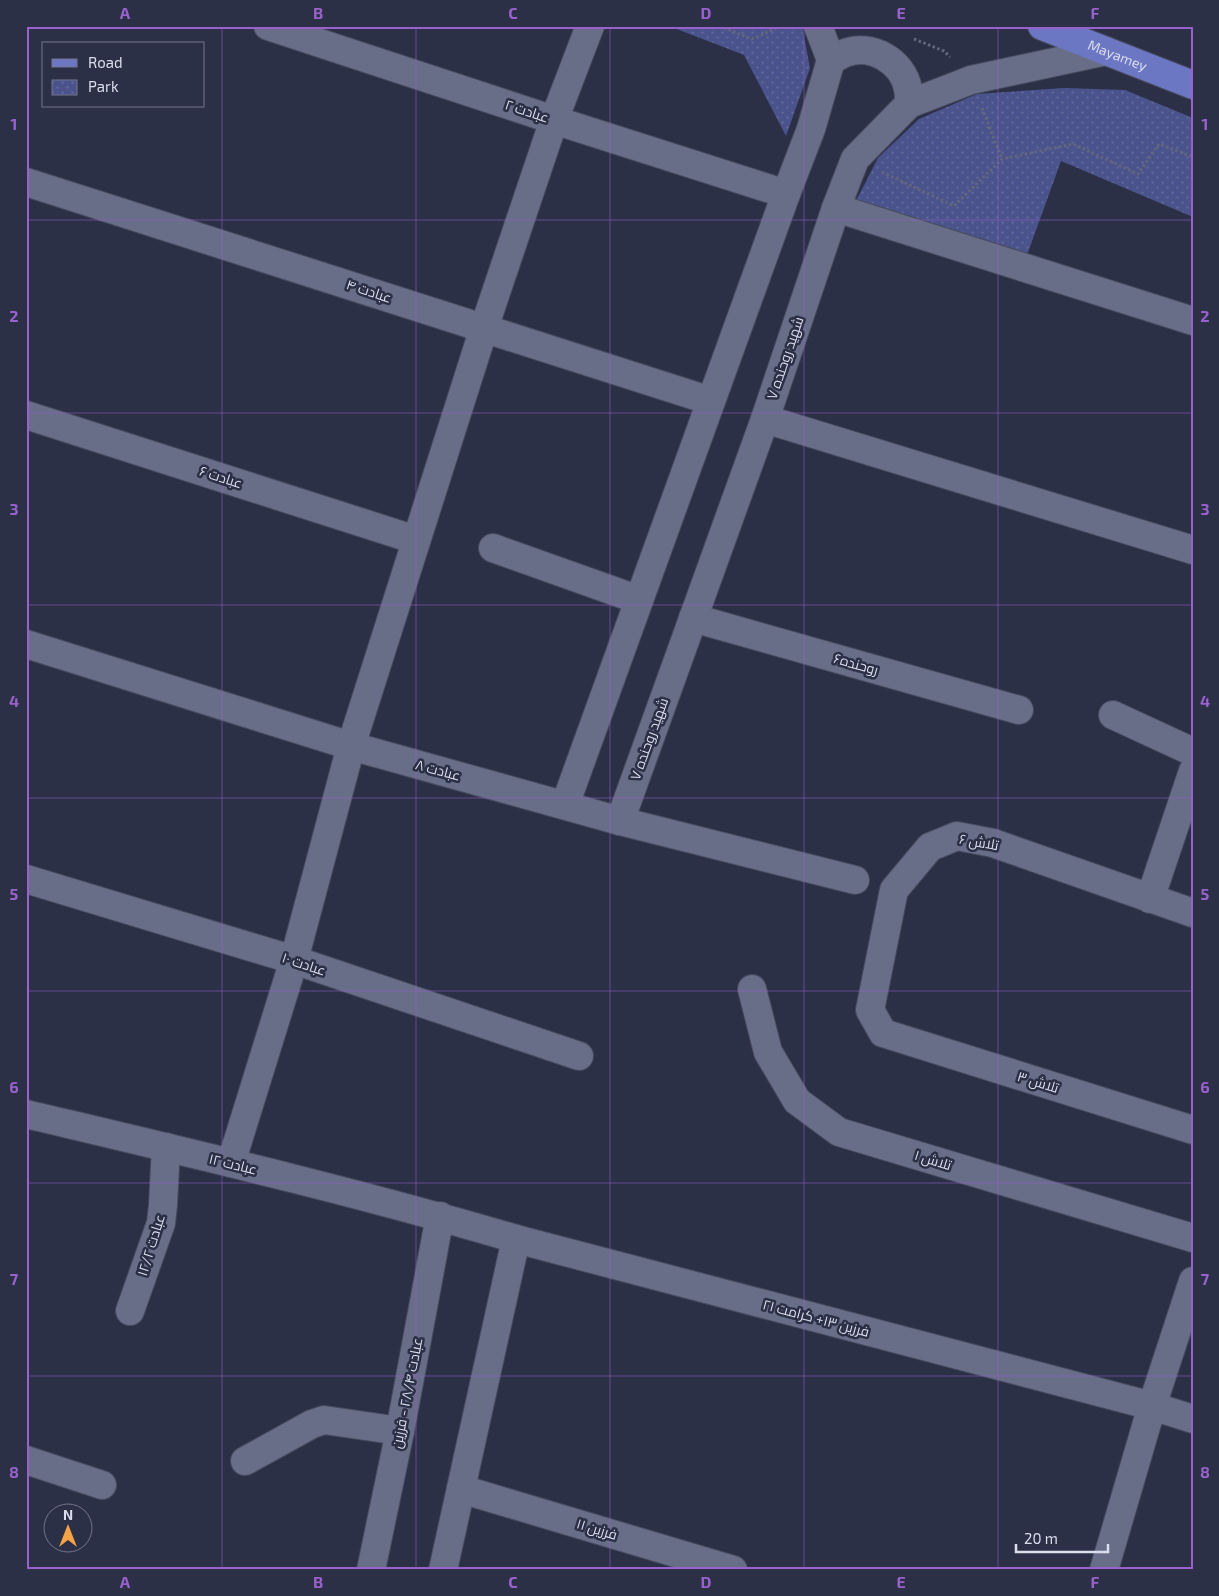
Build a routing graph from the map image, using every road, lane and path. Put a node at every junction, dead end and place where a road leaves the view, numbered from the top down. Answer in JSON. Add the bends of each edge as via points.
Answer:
{"nodes":[{"id":1,"x":268,"y":26,"type":"edge"},
{"id":2,"x":590,"y":26,"type":"edge"},
{"id":3,"x":719,"y":26,"type":"edge"},
{"id":4,"x":781,"y":26,"type":"edge"},
{"id":5,"x":818,"y":26,"type":"edge"},
{"id":6,"x":1042,"y":26,"type":"edge"},
{"id":7,"x":1106,"y":50,"type":"junction"},
{"id":8,"x":831,"y":60,"type":"junction"},
{"id":9,"x":1193,"y":84,"type":"edge"},
{"id":10,"x":909,"y":104,"type":"junction"},
{"id":11,"x":554,"y":120,"type":"junction"},
{"id":12,"x":1193,"y":157,"type":"edge"},
{"id":13,"x":854,"y":159,"type":"junction"},
{"id":14,"x":26,"y":182,"type":"edge"},
{"id":15,"x":786,"y":194,"type":"junction"},
{"id":16,"x":836,"y":208,"type":"junction"},
{"id":17,"x":1193,"y":321,"type":"edge"},
{"id":18,"x":484,"y":328,"type":"junction"},
{"id":19,"x":711,"y":401,"type":"junction"},
{"id":20,"x":26,"y":415,"type":"edge"},
{"id":21,"x":765,"y":419,"type":"junction"},
{"id":22,"x":416,"y":540,"type":"junction"},
{"id":23,"x":492,"y":548,"type":"dead end"},
{"id":24,"x":1193,"y":550,"type":"edge"},
{"id":25,"x":639,"y":600,"type":"junction"},
{"id":26,"x":693,"y":618,"type":"junction"},
{"id":27,"x":26,"y":644,"type":"edge"},
{"id":28,"x":1019,"y":710,"type":"dead end"},
{"id":29,"x":1113,"y":715,"type":"dead end"},
{"id":30,"x":351,"y":746,"type":"junction"},
{"id":31,"x":1193,"y":752,"type":"edge"},
{"id":32,"x":1193,"y":771,"type":"edge"},
{"id":33,"x":565,"y":805,"type":"junction"},
{"id":34,"x":620,"y":821,"type":"junction"},
{"id":35,"x":26,"y":880,"type":"edge"},
{"id":36,"x":854,"y":880,"type":"dead end"},
{"id":37,"x":1150,"y":899,"type":"junction"},
{"id":38,"x":1193,"y":914,"type":"edge"},
{"id":39,"x":294,"y":960,"type":"junction"},
{"id":40,"x":752,"y":989,"type":"dead end"},
{"id":41,"x":883,"y":1033,"type":"joint"},
{"id":42,"x":580,"y":1056,"type":"dead end"},
{"id":43,"x":26,"y":1114,"type":"edge"},
{"id":44,"x":1193,"y":1130,"type":"edge"},
{"id":45,"x":166,"y":1147,"type":"junction"},
{"id":46,"x":231,"y":1163,"type":"junction"},
{"id":47,"x":440,"y":1216,"type":"junction"},
{"id":48,"x":1193,"y":1238,"type":"edge"},
{"id":49,"x":516,"y":1239,"type":"junction"},
{"id":50,"x":1193,"y":1282,"type":"edge"},
{"id":51,"x":130,"y":1311,"type":"dead end"},
{"id":52,"x":1152,"y":1406,"type":"junction"},
{"id":53,"x":1193,"y":1419,"type":"edge"},
{"id":54,"x":400,"y":1431,"type":"junction"},
{"id":55,"x":26,"y":1460,"type":"edge"},
{"id":56,"x":246,"y":1461,"type":"dead end"},
{"id":57,"x":102,"y":1486,"type":"dead end"},
{"id":58,"x":461,"y":1489,"type":"junction"},
{"id":59,"x":371,"y":1570,"type":"edge"},
{"id":60,"x":443,"y":1570,"type":"edge"},
{"id":61,"x":733,"y":1570,"type":"edge"},
{"id":62,"x":1104,"y":1570,"type":"edge"}],
"edges":[{"from":1,"to":11,"type":"street","name":"عبادت ۲"},
{"from":2,"to":11,"type":"street"},
{"from":3,"to":4,"type":"path","via":[[752,39]]},
{"from":5,"to":8,"type":"street"},
{"from":6,"to":7,"type":"main road","name":"Mayamey"},
{"from":7,"to":9,"type":"main road","name":"Mayamey"},
{"from":7,"to":10,"type":"street","name":"شهید روحنده ۷","via":[[971,80]]},
{"from":8,"to":10,"type":"street","via":[[862,50],[878,53],[902,73],[908,88]]},
{"from":8,"to":15,"type":"street","via":[[812,128]]},
{"from":10,"to":13,"type":"street","name":"شهید روحنده ۷"},
{"from":11,"to":15,"type":"street","name":"عبادت ۲"},
{"from":11,"to":18,"type":"street"},
{"from":12,"to":13,"type":"path","via":[[1159,144],[1138,174],[1073,144],[1002,159],[954,206]]},
{"from":13,"to":16,"type":"street","name":"شهید روحنده ۷"},
{"from":14,"to":18,"type":"street","name":"عبادت ۴"},
{"from":15,"to":19,"type":"street"},
{"from":16,"to":17,"type":"street"},
{"from":16,"to":21,"type":"street","name":"شهید روحنده ۷"},
{"from":18,"to":19,"type":"street","name":"عبادت ۴"},
{"from":18,"to":22,"type":"street"},
{"from":19,"to":25,"type":"street"},
{"from":20,"to":22,"type":"street","name":"عبادت ۶"},
{"from":21,"to":24,"type":"street"},
{"from":21,"to":26,"type":"street","name":"شهید روحنده ۷"},
{"from":22,"to":30,"type":"street"},
{"from":23,"to":25,"type":"street"},
{"from":25,"to":33,"type":"street"},
{"from":26,"to":28,"type":"street","name":"روحنده۶"},
{"from":26,"to":34,"type":"street","name":"شهید روحنده ۷"},
{"from":27,"to":30,"type":"street","name":"عبادت ۸"},
{"from":29,"to":31,"type":"street"},
{"from":30,"to":33,"type":"street","name":"عبادت ۸"},
{"from":30,"to":39,"type":"street"},
{"from":32,"to":37,"type":"street"},
{"from":33,"to":34,"type":"street","name":"عبادت ۸"},
{"from":34,"to":36,"type":"street","name":"عبادت ۸"},
{"from":35,"to":39,"type":"street","name":"عبادت ۱۰"},
{"from":37,"to":38,"type":"street","name":"تلاش ۶"},
{"from":37,"to":41,"type":"street","name":"تلاش ۶","via":[[993,843],[956,836],[930,847],[894,890],[870,1010]]},
{"from":39,"to":42,"type":"street","name":"عبادت ۱۰"},
{"from":39,"to":46,"type":"street"},
{"from":40,"to":48,"type":"street","name":"تلاش ۱","via":[[768,1052],[797,1101],[840,1132]]},
{"from":41,"to":44,"type":"street","name":"تلاش ۳"},
{"from":43,"to":45,"type":"street","name":"عبادت ۱۲"},
{"from":45,"to":46,"type":"street","name":"عبادت ۱۲"},
{"from":45,"to":51,"type":"street","name":"۱۲/۲ عبادت","via":[[161,1223]]},
{"from":46,"to":47,"type":"street","name":"عبادت ۱۲"},
{"from":47,"to":49,"type":"street","name":"فرزین ۱۳+ کرامت ۲۱"},
{"from":47,"to":54,"type":"street","name":"عبادت ۲۸/۴ - فرزین"},
{"from":49,"to":52,"type":"street","name":"فرزین ۱۳+ کرامت ۲۱"},
{"from":49,"to":58,"type":"street"},
{"from":50,"to":52,"type":"street"},
{"from":52,"to":53,"type":"street","name":"فرزین ۱۳+ کرامت ۲۱"},
{"from":52,"to":62,"type":"street"},
{"from":54,"to":56,"type":"street","via":[[324,1420]]},
{"from":54,"to":59,"type":"street","name":"عبادت ۲۸/۴ - فرزین"},
{"from":55,"to":57,"type":"street"},
{"from":58,"to":60,"type":"street"},
{"from":58,"to":61,"type":"street","name":"فرزین ۱۱"}]}
